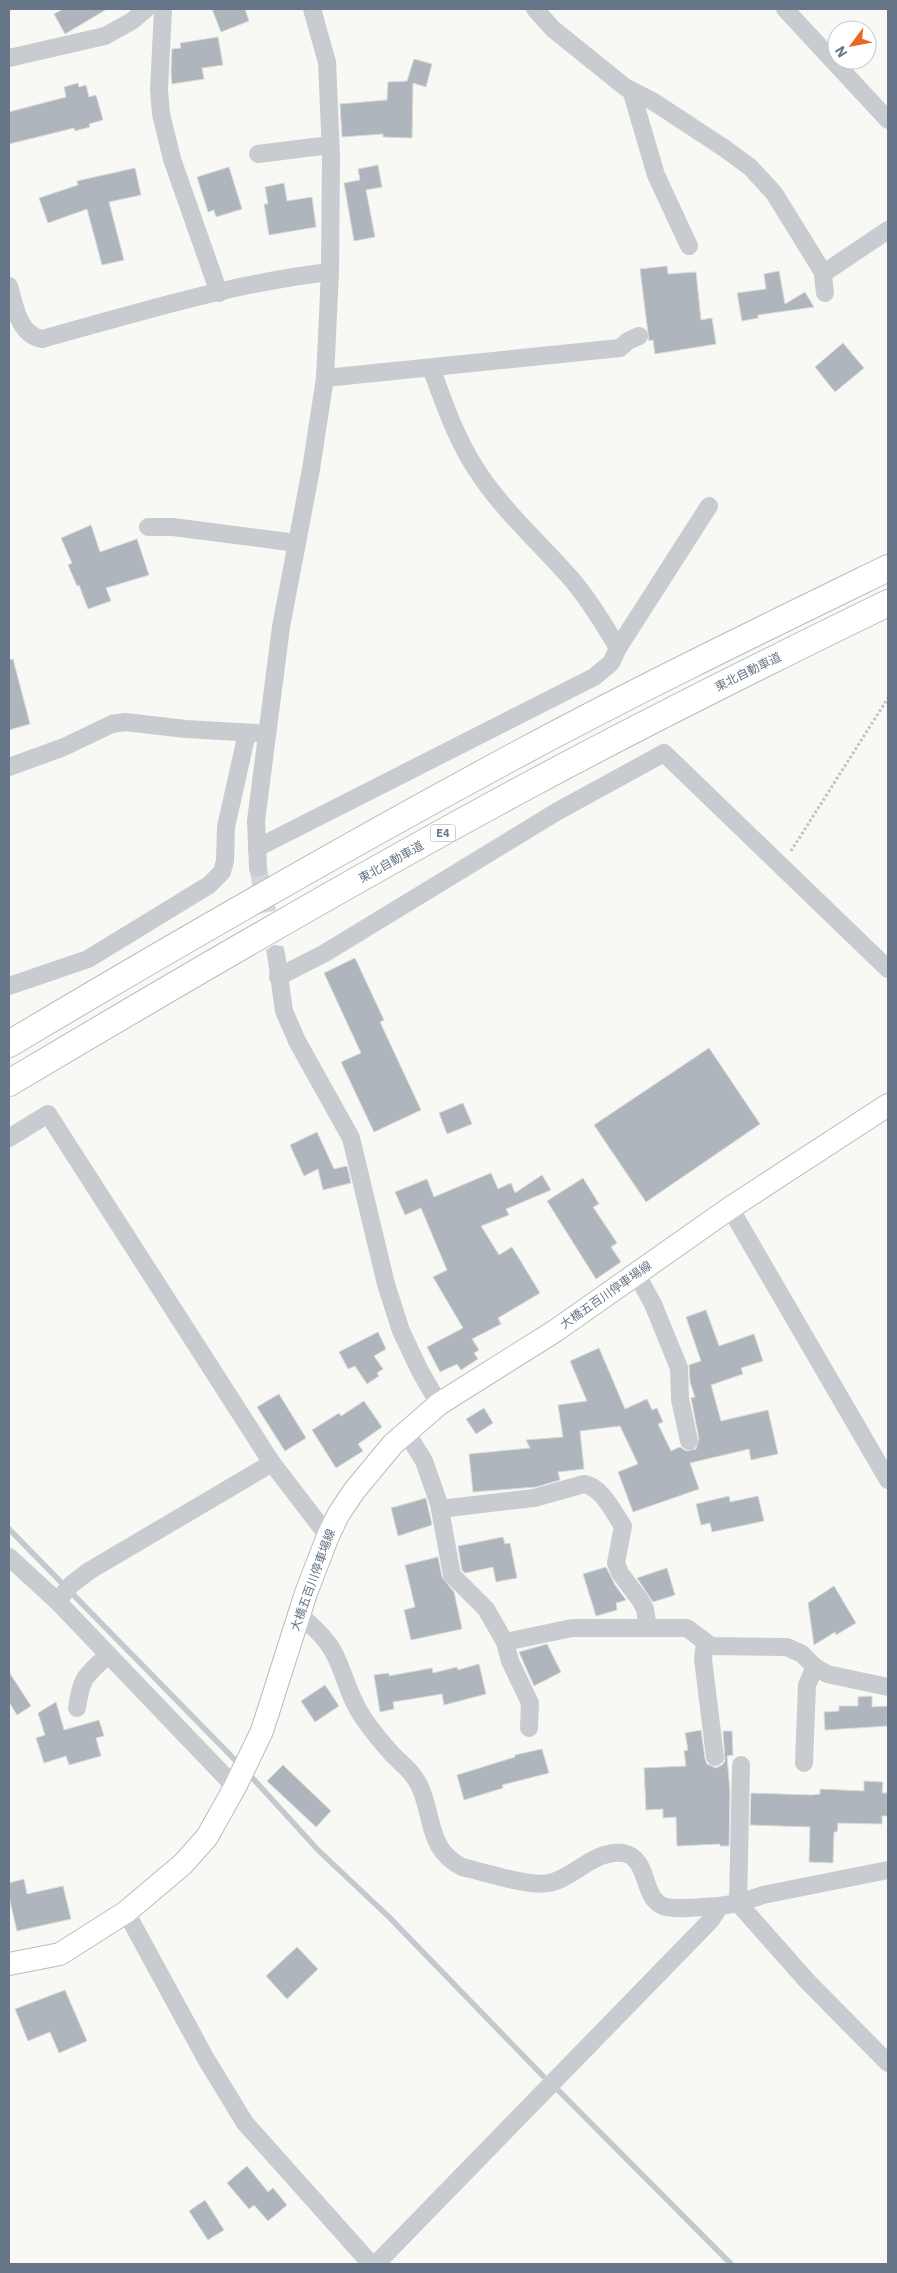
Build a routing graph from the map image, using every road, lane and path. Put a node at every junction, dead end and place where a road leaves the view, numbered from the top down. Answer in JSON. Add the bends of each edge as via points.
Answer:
{"nodes":[{"id":1,"x":146,"y":9,"type":"edge"},
{"id":2,"x":163,"y":9,"type":"edge"},
{"id":3,"x":312,"y":9,"type":"edge"},
{"id":4,"x":535,"y":9,"type":"edge"},
{"id":5,"x":785,"y":9,"type":"edge"},
{"id":6,"x":9,"y":58,"type":"edge"},
{"id":7,"x":631,"y":90,"type":"junction"},
{"id":8,"x":888,"y":120,"type":"edge"},
{"id":9,"x":330,"y":145,"type":"junction"},
{"id":10,"x":258,"y":154,"type":"dead end"},
{"id":11,"x":888,"y":230,"type":"edge"},
{"id":12,"x":689,"y":246,"type":"dead end"},
{"id":13,"x":330,"y":272,"type":"junction"},
{"id":14,"x":824,"y":274,"type":"junction"},
{"id":15,"x":9,"y":286,"type":"edge"},
{"id":16,"x":219,"y":293,"type":"junction"},
{"id":17,"x":825,"y":293,"type":"dead end"},
{"id":18,"x":639,"y":336,"type":"dead end"},
{"id":19,"x":431,"y":368,"type":"junction"},
{"id":20,"x":325,"y":378,"type":"junction"},
{"id":21,"x":709,"y":506,"type":"dead end"},
{"id":22,"x":148,"y":527,"type":"dead end"},
{"id":23,"x":297,"y":543,"type":"junction"},
{"id":24,"x":888,"y":568,"type":"edge"},
{"id":25,"x":888,"y":603,"type":"edge"},
{"id":26,"x":618,"y":648,"type":"junction"},
{"id":27,"x":888,"y":698,"type":"edge"},
{"id":28,"x":269,"y":732,"type":"junction"},
{"id":29,"x":247,"y":734,"type":"junction"},
{"id":30,"x":9,"y":767,"type":"edge"},
{"id":31,"x":257,"y":848,"type":"junction"},
{"id":32,"x":782,"y":865,"type":"junction"},
{"id":33,"x":258,"y":868,"type":"tunnel mouth"},
{"id":34,"x":276,"y":954,"type":"tunnel mouth"},
{"id":35,"x":888,"y":969,"type":"edge"},
{"id":36,"x":278,"y":977,"type":"junction"},
{"id":37,"x":9,"y":986,"type":"edge"},
{"id":38,"x":9,"y":1044,"type":"edge"},
{"id":39,"x":9,"y":1083,"type":"edge"},
{"id":40,"x":888,"y":1105,"type":"edge"},
{"id":41,"x":9,"y":1138,"type":"edge"},
{"id":42,"x":730,"y":1208,"type":"junction"},
{"id":43,"x":637,"y":1274,"type":"junction"},
{"id":44,"x":440,"y":1404,"type":"junction"},
{"id":45,"x":406,"y":1432,"type":"junction"},
{"id":46,"x":689,"y":1441,"type":"dead end"},
{"id":47,"x":272,"y":1463,"type":"junction"},
{"id":48,"x":888,"y":1480,"type":"edge"},
{"id":49,"x":440,"y":1510,"type":"junction"},
{"id":50,"x":328,"y":1536,"type":"junction"},
{"id":51,"x":9,"y":1557,"type":"edge"},
{"id":52,"x":64,"y":1593,"type":"junction"},
{"id":53,"x":300,"y":1614,"type":"junction"},
{"id":54,"x":648,"y":1628,"type":"junction"},
{"id":55,"x":505,"y":1642,"type":"junction"},
{"id":56,"x":705,"y":1643,"type":"junction"},
{"id":57,"x":108,"y":1655,"type":"junction"},
{"id":58,"x":815,"y":1667,"type":"junction"},
{"id":59,"x":888,"y":1687,"type":"edge"},
{"id":60,"x":77,"y":1708,"type":"dead end"},
{"id":61,"x":529,"y":1728,"type":"dead end"},
{"id":62,"x":715,"y":1757,"type":"dead end"},
{"id":63,"x":804,"y":1763,"type":"dead end"},
{"id":64,"x":741,"y":1766,"type":"dead end"},
{"id":65,"x":241,"y":1775,"type":"junction"},
{"id":66,"x":888,"y":1870,"type":"edge"},
{"id":67,"x":738,"y":1903,"type":"junction"},
{"id":68,"x":720,"y":1906,"type":"junction"},
{"id":69,"x":126,"y":1912,"type":"junction"},
{"id":70,"x":9,"y":1964,"type":"edge"},
{"id":71,"x":888,"y":2063,"type":"edge"},
{"id":72,"x":366,"y":2262,"type":"edge"}],
"edges":[{"from":1,"to":6,"type":"street","via":[[132,22],[105,36]]},
{"from":2,"to":16,"type":"street","via":[[161,114],[172,159]]},
{"from":3,"to":9,"type":"street","via":[[327,62]]},
{"from":4,"to":7,"type":"street","via":[[553,30]]},
{"from":5,"to":8,"type":"street"},
{"from":7,"to":12,"type":"street","via":[[656,175]]},
{"from":7,"to":14,"type":"street","via":[[750,167],[774,193]]},
{"from":9,"to":10,"type":"street"},
{"from":9,"to":13,"type":"street"},
{"from":11,"to":14,"type":"street"},
{"from":13,"to":16,"type":"street","via":[[285,277]]},
{"from":13,"to":20,"type":"street"},
{"from":14,"to":17,"type":"street"},
{"from":15,"to":16,"type":"street","via":[[23,326],[34,338],[42,339]]},
{"from":18,"to":19,"type":"street","via":[[620,348]]},
{"from":19,"to":20,"type":"street"},
{"from":19,"to":26,"type":"street","via":[[454,431],[475,468],[575,584]]},
{"from":20,"to":23,"type":"street"},
{"from":21,"to":26,"type":"street"},
{"from":22,"to":23,"type":"street","via":[[173,527]]},
{"from":23,"to":28,"type":"street","via":[[281,628]]},
{"from":24,"to":38,"type":"highway","number":"E4","via":[[520,753],[137,968]]},
{"from":25,"to":39,"type":"highway","name":"東北自動車道","number":"E4","via":[[533,783],[310,907]]},
{"from":26,"to":31,"type":"street","via":[[611,664],[594,677]]},
{"from":27,"to":32,"type":"path"},
{"from":28,"to":29,"type":"street"},
{"from":28,"to":31,"type":"street","via":[[256,822]]},
{"from":29,"to":30,"type":"street","via":[[125,722],[112,724]]},
{"from":29,"to":37,"type":"street","via":[[226,827],[222,872],[208,885],[88,959]]},
{"from":31,"to":33,"type":"street"},
{"from":32,"to":35,"type":"street"},
{"from":32,"to":36,"type":"street","via":[[664,753],[558,810],[325,953]]},
{"from":34,"to":36,"type":"street"},
{"from":36,"to":44,"type":"street","via":[[284,1011],[297,1041],[351,1138],[386,1284],[401,1331]]},
{"from":40,"to":42,"type":"main road","name":"大橋五百川停車場線"},
{"from":41,"to":47,"type":"street","via":[[48,1114]]},
{"from":42,"to":43,"type":"main road","name":"大橋五百川停車場線"},
{"from":42,"to":48,"type":"street"},
{"from":43,"to":44,"type":"main road","name":"大橋五百川停車場線"},
{"from":43,"to":46,"type":"street","via":[[679,1368],[680,1399]]},
{"from":44,"to":45,"type":"main road","name":"大橋五百川停車場線"},
{"from":45,"to":49,"type":"street","via":[[424,1462]]},
{"from":45,"to":50,"type":"main road","name":"大橋五百川停車場線","via":[[354,1490]]},
{"from":47,"to":50,"type":"street"},
{"from":47,"to":52,"type":"street","via":[[89,1570]]},
{"from":49,"to":54,"type":"street","via":[[534,1498],[584,1484],[592,1485],[623,1526],[616,1563],[645,1610]]},
{"from":49,"to":55,"type":"street","via":[[452,1575],[486,1608]]},
{"from":50,"to":53,"type":"main road","name":"大橋五百川停車場線"},
{"from":51,"to":52,"type":"street"},
{"from":52,"to":57,"type":"street"},
{"from":53,"to":65,"type":"main road","name":"大橋五百川停車場線","via":[[262,1731]]},
{"from":53,"to":68,"type":"street","via":[[327,1640],[363,1718],[412,1772],[420,1787],[437,1845],[452,1862],[462,1868],[544,1883],[560,1879],[599,1857],[622,1853],[633,1857],[642,1869],[653,1896],[660,1904],[671,1907]]},
{"from":54,"to":55,"type":"street","via":[[572,1628]]},
{"from":54,"to":56,"type":"street","via":[[687,1628]]},
{"from":55,"to":61,"type":"street","via":[[510,1661],[530,1703]]},
{"from":56,"to":58,"type":"street","via":[[716,1648],[787,1647],[802,1654]]},
{"from":56,"to":62,"type":"street"},
{"from":57,"to":60,"type":"street","via":[[88,1672],[80,1684]]},
{"from":57,"to":65,"type":"street"},
{"from":58,"to":59,"type":"street","via":[[827,1674]]},
{"from":58,"to":63,"type":"street","via":[[807,1685]]},
{"from":64,"to":67,"type":"street"},
{"from":65,"to":69,"type":"main road","name":"大橋五百川停車場線","via":[[207,1837],[183,1864]]},
{"from":66,"to":67,"type":"street"},
{"from":67,"to":68,"type":"street"},
{"from":67,"to":71,"type":"street","via":[[808,1982]]},
{"from":68,"to":72,"type":"street","via":[[712,1920]]},
{"from":69,"to":70,"type":"main road","name":"大橋五百川停車場線","via":[[60,1954]]},
{"from":69,"to":72,"type":"street","via":[[206,2059],[245,2123]]}]}
